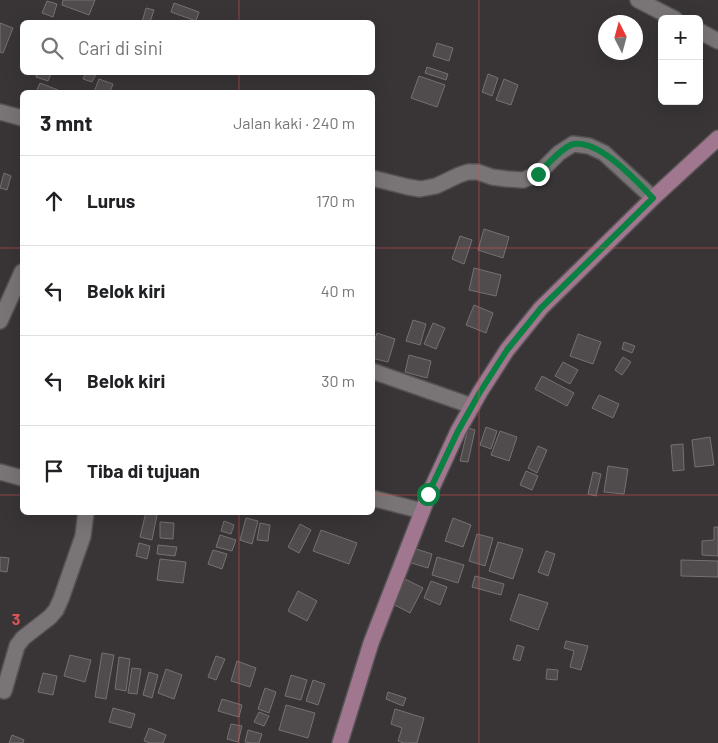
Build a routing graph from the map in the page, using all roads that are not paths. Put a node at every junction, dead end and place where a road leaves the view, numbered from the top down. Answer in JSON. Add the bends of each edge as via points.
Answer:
{"nodes":[{"id":1,"x":638,"y":0,"type":"edge"},
{"id":2,"x":667,"y":15,"type":"edge"},
{"id":3,"x":703,"y":33,"type":"edge"},
{"id":4,"x":718,"y":41,"type":"edge"},
{"id":5,"x":0,"y":112,"type":"edge"},
{"id":6,"x":20,"y":117,"type":"edge"},
{"id":7,"x":718,"y":138,"type":"edge"},
{"id":8,"x":375,"y":179,"type":"edge"},
{"id":9,"x":653,"y":198,"type":"junction"},
{"id":10,"x":20,"y":276,"type":"edge"},
{"id":11,"x":0,"y":321,"type":"edge"},
{"id":12,"x":375,"y":372,"type":"edge"},
{"id":13,"x":472,"y":406,"type":"junction"},
{"id":14,"x":0,"y":472,"type":"edge"},
{"id":15,"x":20,"y":477,"type":"edge"},
{"id":16,"x":375,"y":499,"type":"edge"},
{"id":17,"x":422,"y":512,"type":"junction"},
{"id":18,"x":86,"y":515,"type":"edge"},
{"id":19,"x":4,"y":691,"type":"dead end"},
{"id":20,"x":340,"y":743,"type":"edge"}],
"edges":[{"from":1,"to":2,"type":"street"},
{"from":3,"to":4,"type":"street"},
{"from":5,"to":6,"type":"street"},
{"from":7,"to":9,"type":"main road"},
{"from":8,"to":9,"type":"street","via":[[420,189],[436,186],[468,172],[522,180],[538,174],[573,144],[589,146],[604,153]]},
{"from":9,"to":13,"type":"main road","via":[[541,308],[507,350]]},
{"from":10,"to":11,"type":"street"},
{"from":12,"to":13,"type":"street"},
{"from":13,"to":17,"type":"main road"},
{"from":14,"to":15,"type":"street"},
{"from":16,"to":17,"type":"street"},
{"from":17,"to":20,"type":"main road","via":[[371,643]]},
{"from":18,"to":19,"type":"street","via":[[83,536],[56,610],[17,646]]}]}
